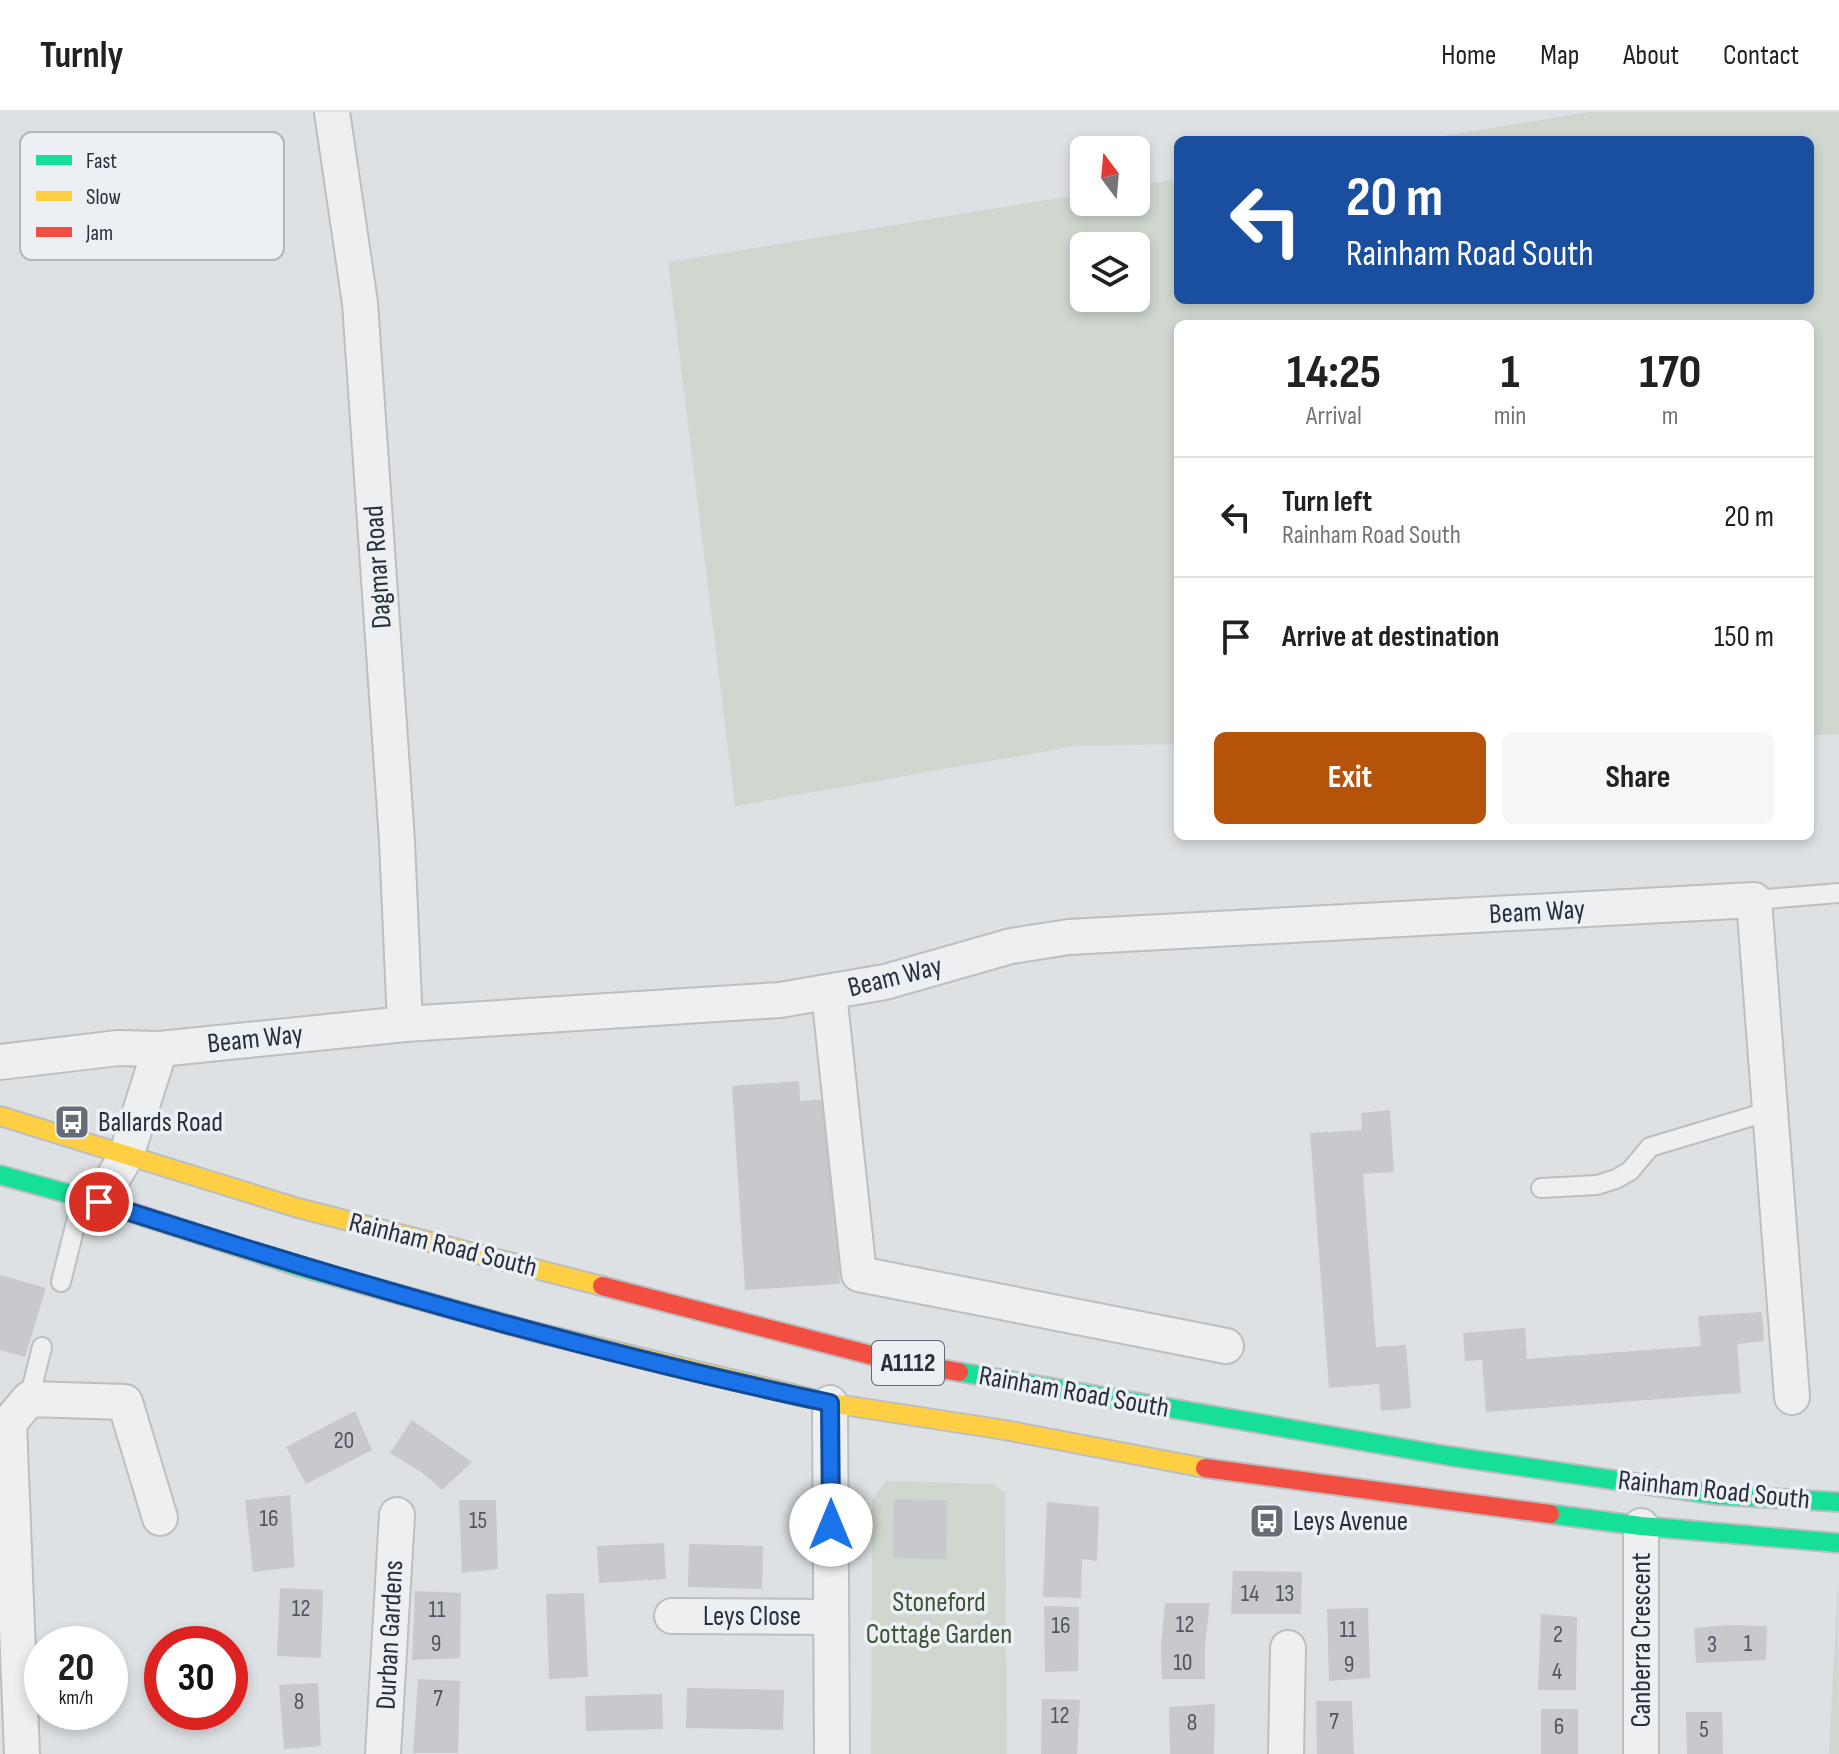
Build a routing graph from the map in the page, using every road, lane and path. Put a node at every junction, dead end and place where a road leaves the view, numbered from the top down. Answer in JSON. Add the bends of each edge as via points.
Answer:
{"nodes":[{"id":1,"x":332,"y":112,"type":"edge"},
{"id":2,"x":1839,"y":893,"type":"edge"},
{"id":3,"x":1754,"y":900,"type":"junction"},
{"id":4,"x":829,"y":993,"type":"junction"},
{"id":5,"x":405,"y":1024,"type":"junction"},
{"id":6,"x":160,"y":1049,"type":"junction"},
{"id":7,"x":0,"y":1062,"type":"edge"},
{"id":8,"x":1770,"y":1111,"type":"junction"},
{"id":9,"x":0,"y":1116,"type":"edge"},
{"id":10,"x":126,"y":1156,"type":"junction"},
{"id":11,"x":0,"y":1175,"type":"edge"},
{"id":12,"x":1541,"y":1188,"type":"dead end"},
{"id":13,"x":90,"y":1200,"type":"junction"},
{"id":14,"x":61,"y":1282,"type":"dead end"},
{"id":15,"x":1226,"y":1346,"type":"dead end"},
{"id":16,"x":42,"y":1347,"type":"dead end"},
{"id":17,"x":832,"y":1396,"type":"junction"},
{"id":18,"x":1792,"y":1397,"type":"dead end"},
{"id":19,"x":13,"y":1416,"type":"edge"},
{"id":20,"x":1839,"y":1502,"type":"edge"},
{"id":21,"x":397,"y":1515,"type":"dead end"},
{"id":22,"x":160,"y":1518,"type":"dead end"},
{"id":23,"x":1641,"y":1526,"type":"junction"},
{"id":24,"x":1839,"y":1543,"type":"edge"},
{"id":25,"x":672,"y":1616,"type":"dead end"},
{"id":26,"x":831,"y":1617,"type":"junction"},
{"id":27,"x":1288,"y":1648,"type":"dead end"},
{"id":28,"x":22,"y":1754,"type":"edge"},
{"id":29,"x":383,"y":1754,"type":"edge"},
{"id":30,"x":832,"y":1754,"type":"edge"},
{"id":31,"x":1286,"y":1754,"type":"edge"},
{"id":32,"x":1641,"y":1754,"type":"edge"}],
"edges":[{"from":1,"to":5,"type":"street","name":"Dagmar Road","via":[[360,303]]},
{"from":2,"to":3,"type":"lane"},
{"from":3,"to":4,"type":"street","name":"Beam Way","via":[[1069,937],[1011,946]]},
{"from":3,"to":8,"type":"street"},
{"from":4,"to":5,"type":"street","name":"Beam Way"},
{"from":4,"to":15,"type":"street","name":"Beam Way","via":[[859,1274]]},
{"from":5,"to":6,"type":"street","name":"Beam Way"},
{"from":6,"to":7,"type":"street","name":"Beam Way","via":[[118,1048]]},
{"from":6,"to":10,"type":"street"},
{"from":8,"to":12,"type":"lane","via":[[1650,1147],[1616,1179]]},
{"from":8,"to":18,"type":"street"},
{"from":9,"to":10,"type":"main road","name":"Rainham Road South","number":"A1112"},
{"from":10,"to":13,"type":"street"},
{"from":10,"to":20,"type":"main road","name":"Rainham Road South","number":"A1112","via":[[298,1208],[839,1354],[1449,1456],[1717,1495]]},
{"from":11,"to":13,"type":"main road","name":"Rainham Road South","number":"A1112"},
{"from":13,"to":14,"type":"lane"},
{"from":13,"to":17,"type":"main road","name":"Rainham Road South","number":"A1112","via":[[300,1267],[596,1348]]},
{"from":16,"to":19,"type":"lane"},
{"from":17,"to":23,"type":"main road","name":"Rainham Road South","number":"A1112","via":[[1194,1467]]},
{"from":17,"to":26,"type":"street"},
{"from":19,"to":22,"type":"street","via":[[125,1402]]},
{"from":19,"to":28,"type":"street"},
{"from":21,"to":29,"type":"street","name":"Durban Gardens"},
{"from":23,"to":24,"type":"main road","name":"Rainham Road South","number":"A1112"},
{"from":23,"to":32,"type":"street","name":"Canberra Crescent"},
{"from":25,"to":26,"type":"street","name":"Leys Close"},
{"from":26,"to":30,"type":"street"},
{"from":27,"to":31,"type":"street"}]}
